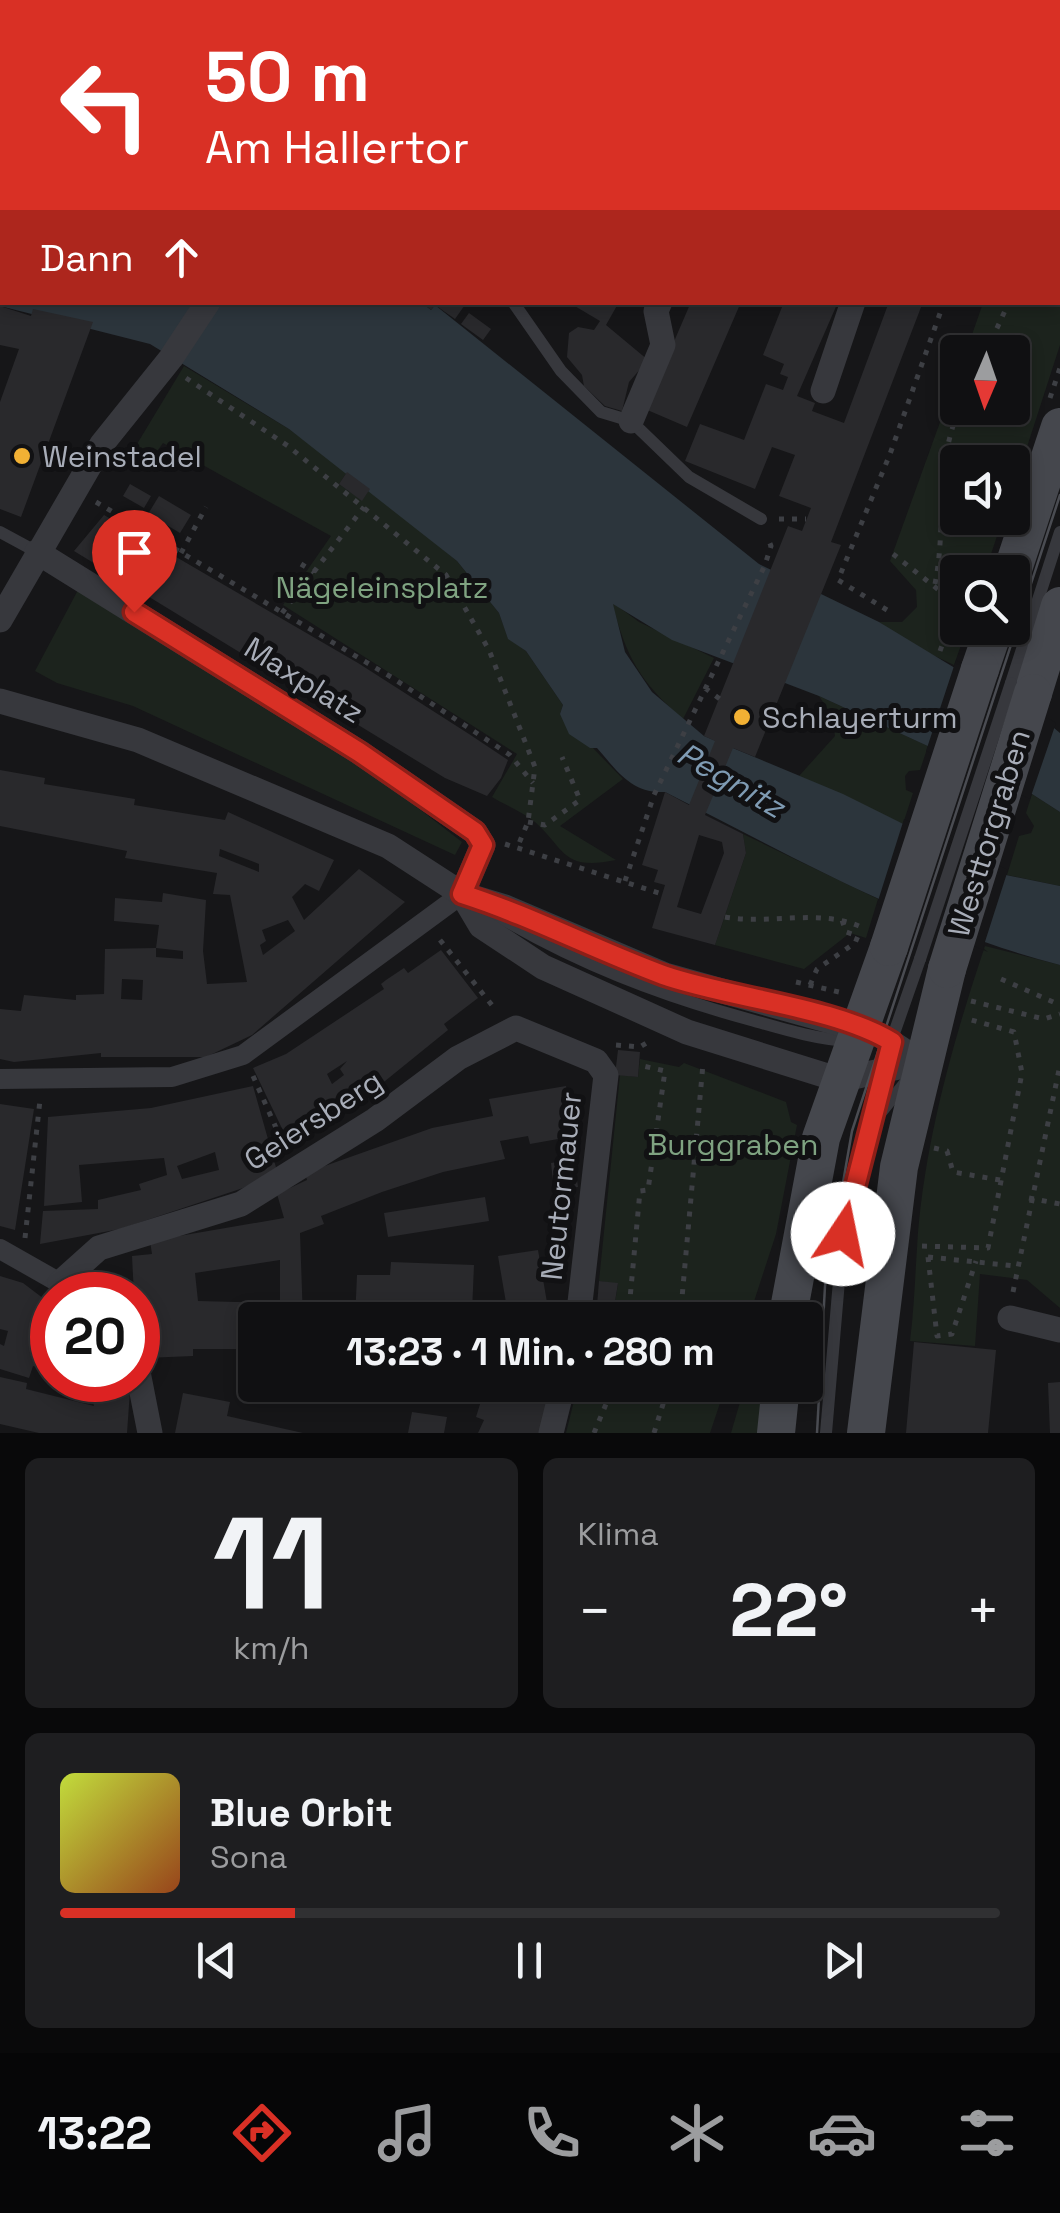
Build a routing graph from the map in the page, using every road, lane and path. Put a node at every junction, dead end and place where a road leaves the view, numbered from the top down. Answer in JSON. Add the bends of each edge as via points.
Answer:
{"nodes":[{"id":1,"x":206,"y":305,"type":"edge"},
{"id":2,"x":515,"y":305,"type":"edge"},
{"id":3,"x":659,"y":305,"type":"edge"},
{"id":4,"x":852,"y":305,"type":"edge"},
{"id":5,"x":943,"y":305,"type":"edge"},
{"id":6,"x":1008,"y":305,"type":"edge"},
{"id":7,"x":994,"y":335,"type":"edge"},
{"id":8,"x":168,"y":362,"type":"junction"},
{"id":9,"x":823,"y":391,"type":"dead end"},
{"id":10,"x":630,"y":421,"type":"junction"},
{"id":11,"x":952,"y":425,"type":"edge"},
{"id":12,"x":1060,"y":427,"type":"edge"},
{"id":13,"x":75,"y":490,"type":"junction"},
{"id":14,"x":206,"y":507,"type":"dead end"},
{"id":15,"x":364,"y":507,"type":"junction"},
{"id":16,"x":761,"y":519,"type":"joint"},
{"id":17,"x":806,"y":520,"type":"dead end"},
{"id":18,"x":0,"y":532,"type":"edge"},
{"id":19,"x":1060,"y":532,"type":"edge"},
{"id":20,"x":771,"y":546,"type":"dead end"},
{"id":21,"x":37,"y":552,"type":"junction"},
{"id":22,"x":181,"y":553,"type":"junction"},
{"id":23,"x":893,"y":554,"type":"dead end"},
{"id":24,"x":1018,"y":555,"type":"edge"},
{"id":25,"x":301,"y":564,"type":"dead end"},
{"id":26,"x":314,"y":572,"type":"junction"},
{"id":27,"x":935,"y":584,"type":"junction"},
{"id":28,"x":940,"y":589,"type":"edge"},
{"id":29,"x":1060,"y":606,"type":"edge"},
{"id":30,"x":886,"y":610,"type":"dead end"},
{"id":31,"x":282,"y":613,"type":"junction"},
{"id":32,"x":0,"y":620,"type":"edge"},
{"id":33,"x":942,"y":645,"type":"edge"},
{"id":34,"x":998,"y":645,"type":"edge"},
{"id":35,"x":940,"y":651,"type":"dead end"},
{"id":36,"x":1008,"y":682,"type":"junction"},
{"id":37,"x":705,"y":688,"type":"junction"},
{"id":38,"x":720,"y":699,"type":"dead end"},
{"id":39,"x":0,"y":700,"type":"edge"},
{"id":40,"x":562,"y":757,"type":"dead end"},
{"id":41,"x":533,"y":783,"type":"junction"},
{"id":42,"x":587,"y":794,"type":"dead end"},
{"id":43,"x":580,"y":800,"type":"junction"},
{"id":44,"x":528,"y":822,"type":"junction"},
{"id":45,"x":625,"y":881,"type":"junction"},
{"id":46,"x":462,"y":894,"type":"junction"},
{"id":47,"x":662,"y":894,"type":"dead end"},
{"id":48,"x":724,"y":916,"type":"dead end"},
{"id":49,"x":841,"y":918,"type":"junction"},
{"id":50,"x":426,"y":922,"type":"junction"},
{"id":51,"x":558,"y":953,"type":"junction"},
{"id":52,"x":915,"y":960,"type":"junction"},
{"id":53,"x":1001,"y":980,"type":"dead end"},
{"id":54,"x":481,"y":996,"type":"dead end"},
{"id":55,"x":1060,"y":1005,"type":"edge"},
{"id":56,"x":1060,"y":1014,"type":"edge"},
{"id":57,"x":976,"y":1020,"type":"dead end"},
{"id":58,"x":879,"y":1032,"type":"junction"},
{"id":59,"x":696,"y":1035,"type":"junction"},
{"id":60,"x":621,"y":1046,"type":"dead end"},
{"id":61,"x":640,"y":1047,"type":"dead end"},
{"id":62,"x":596,"y":1061,"type":"joint"},
{"id":63,"x":639,"y":1065,"type":"dead end"},
{"id":64,"x":1060,"y":1065,"type":"edge"},
{"id":65,"x":882,"y":1073,"type":"junction"},
{"id":66,"x":0,"y":1080,"type":"edge"},
{"id":67,"x":840,"y":1080,"type":"junction"},
{"id":68,"x":42,"y":1082,"type":"junction"},
{"id":69,"x":258,"y":1085,"type":"dead end"},
{"id":70,"x":276,"y":1128,"type":"dead end"},
{"id":71,"x":866,"y":1132,"type":"junction"},
{"id":72,"x":926,"y":1146,"type":"dead end"},
{"id":73,"x":1000,"y":1180,"type":"junction"},
{"id":74,"x":1029,"y":1198,"type":"junction"},
{"id":75,"x":1060,"y":1204,"type":"edge"},
{"id":76,"x":28,"y":1210,"type":"dead end"},
{"id":77,"x":916,"y":1246,"type":"dead end"},
{"id":78,"x":0,"y":1249,"type":"edge"},
{"id":79,"x":976,"y":1262,"type":"junction"},
{"id":80,"x":1015,"y":1266,"type":"junction"},
{"id":81,"x":38,"y":1272,"type":"edge"},
{"id":82,"x":79,"y":1272,"type":"edge"},
{"id":83,"x":580,"y":1302,"type":"edge"},
{"id":84,"x":630,"y":1302,"type":"edge"},
{"id":85,"x":681,"y":1302,"type":"edge"},
{"id":86,"x":790,"y":1302,"type":"edge"},
{"id":87,"x":1010,"y":1318,"type":"joint"},
{"id":88,"x":1060,"y":1330,"type":"edge"},
{"id":89,"x":144,"y":1402,"type":"edge"},
{"id":90,"x":558,"y":1402,"type":"edge"},
{"id":91,"x":606,"y":1402,"type":"edge"},
{"id":92,"x":663,"y":1402,"type":"edge"},
{"id":93,"x":779,"y":1402,"type":"edge"},
{"id":94,"x":150,"y":1433,"type":"edge"},
{"id":95,"x":551,"y":1433,"type":"edge"},
{"id":96,"x":594,"y":1433,"type":"edge"},
{"id":97,"x":654,"y":1433,"type":"edge"},
{"id":98,"x":776,"y":1433,"type":"edge"},
{"id":99,"x":826,"y":1433,"type":"edge"},
{"id":100,"x":866,"y":1433,"type":"edge"}],
"edges":[{"from":1,"to":8,"type":"street"},
{"from":2,"to":10,"type":"lane","via":[[561,371],[601,412]]},
{"from":3,"to":10,"type":"street","via":[[663,346]]},
{"from":4,"to":9,"type":"street"},
{"from":5,"to":30,"type":"path","via":[[838,580]]},
{"from":6,"to":7,"type":"path"},
{"from":8,"to":13,"type":"street","via":[[102,444]]},
{"from":8,"to":15,"type":"path"},
{"from":10,"to":16,"type":"lane","via":[[688,477]]},
{"from":11,"to":27,"type":"path","via":[[941,474],[942,550]]},
{"from":12,"to":24,"type":"main road"},
{"from":13,"to":21,"type":"street"},
{"from":13,"to":22,"type":"path"},
{"from":14,"to":22,"type":"path"},
{"from":15,"to":26,"type":"path"},
{"from":15,"to":41,"type":"path","via":[[446,576],[469,610],[534,767]]},
{"from":16,"to":17,"type":"path"},
{"from":18,"to":21,"type":"lane"},
{"from":19,"to":36,"type":"lane"},
{"from":20,"to":37,"type":"path"},
{"from":21,"to":32,"type":"street"},
{"from":21,"to":46,"type":"street","name":"Maxplatz","via":[[475,832],[483,845]]},
{"from":22,"to":31,"type":"path"},
{"from":23,"to":27,"type":"path"},
{"from":25,"to":26,"type":"path"},
{"from":26,"to":31,"type":"path"},
{"from":27,"to":28,"type":"path"},
{"from":29,"to":36,"type":"main road","name":"Westtorgraben"},
{"from":31,"to":41,"type":"path","via":[[510,755]]},
{"from":33,"to":35,"type":"path"},
{"from":34,"to":36,"type":"main road","name":"Westtorgraben"},
{"from":36,"to":52,"type":"main road","name":"Westtorgraben","bridge":true},
{"from":36,"to":52,"type":"main road","name":"Westtorgraben","bridge":true},
{"from":37,"to":38,"type":"path"},
{"from":37,"to":45,"type":"path","via":[[654,795]]},
{"from":39,"to":46,"type":"street","via":[[138,740],[388,846]]},
{"from":40,"to":43,"type":"path"},
{"from":41,"to":44,"type":"path"},
{"from":42,"to":43,"type":"path"},
{"from":43,"to":44,"type":"path","via":[[545,825]]},
{"from":44,"to":45,"type":"path","via":[[517,848]]},
{"from":45,"to":47,"type":"path"},
{"from":46,"to":50,"type":"street"},
{"from":46,"to":51,"type":"street","via":[[505,907]]},
{"from":46,"to":51,"type":"street","via":[[481,926]]},
{"from":48,"to":49,"type":"path","via":[[753,922]]},
{"from":49,"to":52,"type":"path"},
{"from":49,"to":58,"type":"path","via":[[846,932],[858,936],[855,943],[817,969],[810,985]]},
{"from":50,"to":54,"type":"path"},
{"from":50,"to":68,"type":"street","via":[[242,1056],[172,1077]]},
{"from":51,"to":58,"type":"street"},
{"from":51,"to":58,"type":"lane","via":[[664,996],[807,1035]]},
{"from":51,"to":59,"type":"street"},
{"from":52,"to":56,"type":"path","via":[[1044,1019]]},
{"from":52,"to":58,"type":"main road","name":"Westtorgraben"},
{"from":52,"to":58,"type":"main road","name":"Westtorgraben"},
{"from":53,"to":55,"type":"path"},
{"from":57,"to":73,"type":"path","via":[[1014,1032],[1022,1073]]},
{"from":58,"to":65,"type":"street"},
{"from":58,"to":67,"type":"main road"},
{"from":58,"to":71,"type":"lane"},
{"from":58,"to":100,"type":"main road","via":[[885,1253]]},
{"from":59,"to":67,"type":"street"},
{"from":59,"to":85,"type":"path"},
{"from":60,"to":61,"type":"path"},
{"from":62,"to":82,"type":"street","name":"Geiersberg","via":[[516,1028],[458,1058],[376,1120],[242,1204],[98,1248]]},
{"from":62,"to":83,"type":"street","name":"Neutormauer","via":[[606,1074],[606,1092]]},
{"from":63,"to":84,"type":"path","via":[[666,1071],[648,1190],[640,1191]]},
{"from":64,"to":74,"type":"path"},
{"from":65,"to":67,"type":"street"},
{"from":65,"to":71,"type":"lane"},
{"from":66,"to":68,"type":"street"},
{"from":67,"to":86,"type":"main road","via":[[811,1179]]},
{"from":68,"to":76,"type":"path"},
{"from":69,"to":70,"type":"path"},
{"from":71,"to":99,"type":"lane","via":[[843,1234]]},
{"from":72,"to":73,"type":"path","via":[[947,1152],[954,1172]]},
{"from":73,"to":77,"type":"path","via":[[988,1248]]},
{"from":74,"to":75,"type":"path"},
{"from":74,"to":80,"type":"path"},
{"from":78,"to":81,"type":"street"},
{"from":79,"to":79,"type":"path","via":[[928,1257],[937,1336],[952,1334]]},
{"from":79,"to":80,"type":"path"},
{"from":80,"to":87,"type":"path"},
{"from":87,"to":88,"type":"street"},
{"from":89,"to":94,"type":"street"},
{"from":90,"to":95,"type":"street"},
{"from":91,"to":96,"type":"path"},
{"from":92,"to":97,"type":"path"},
{"from":93,"to":98,"type":"main road"}]}
